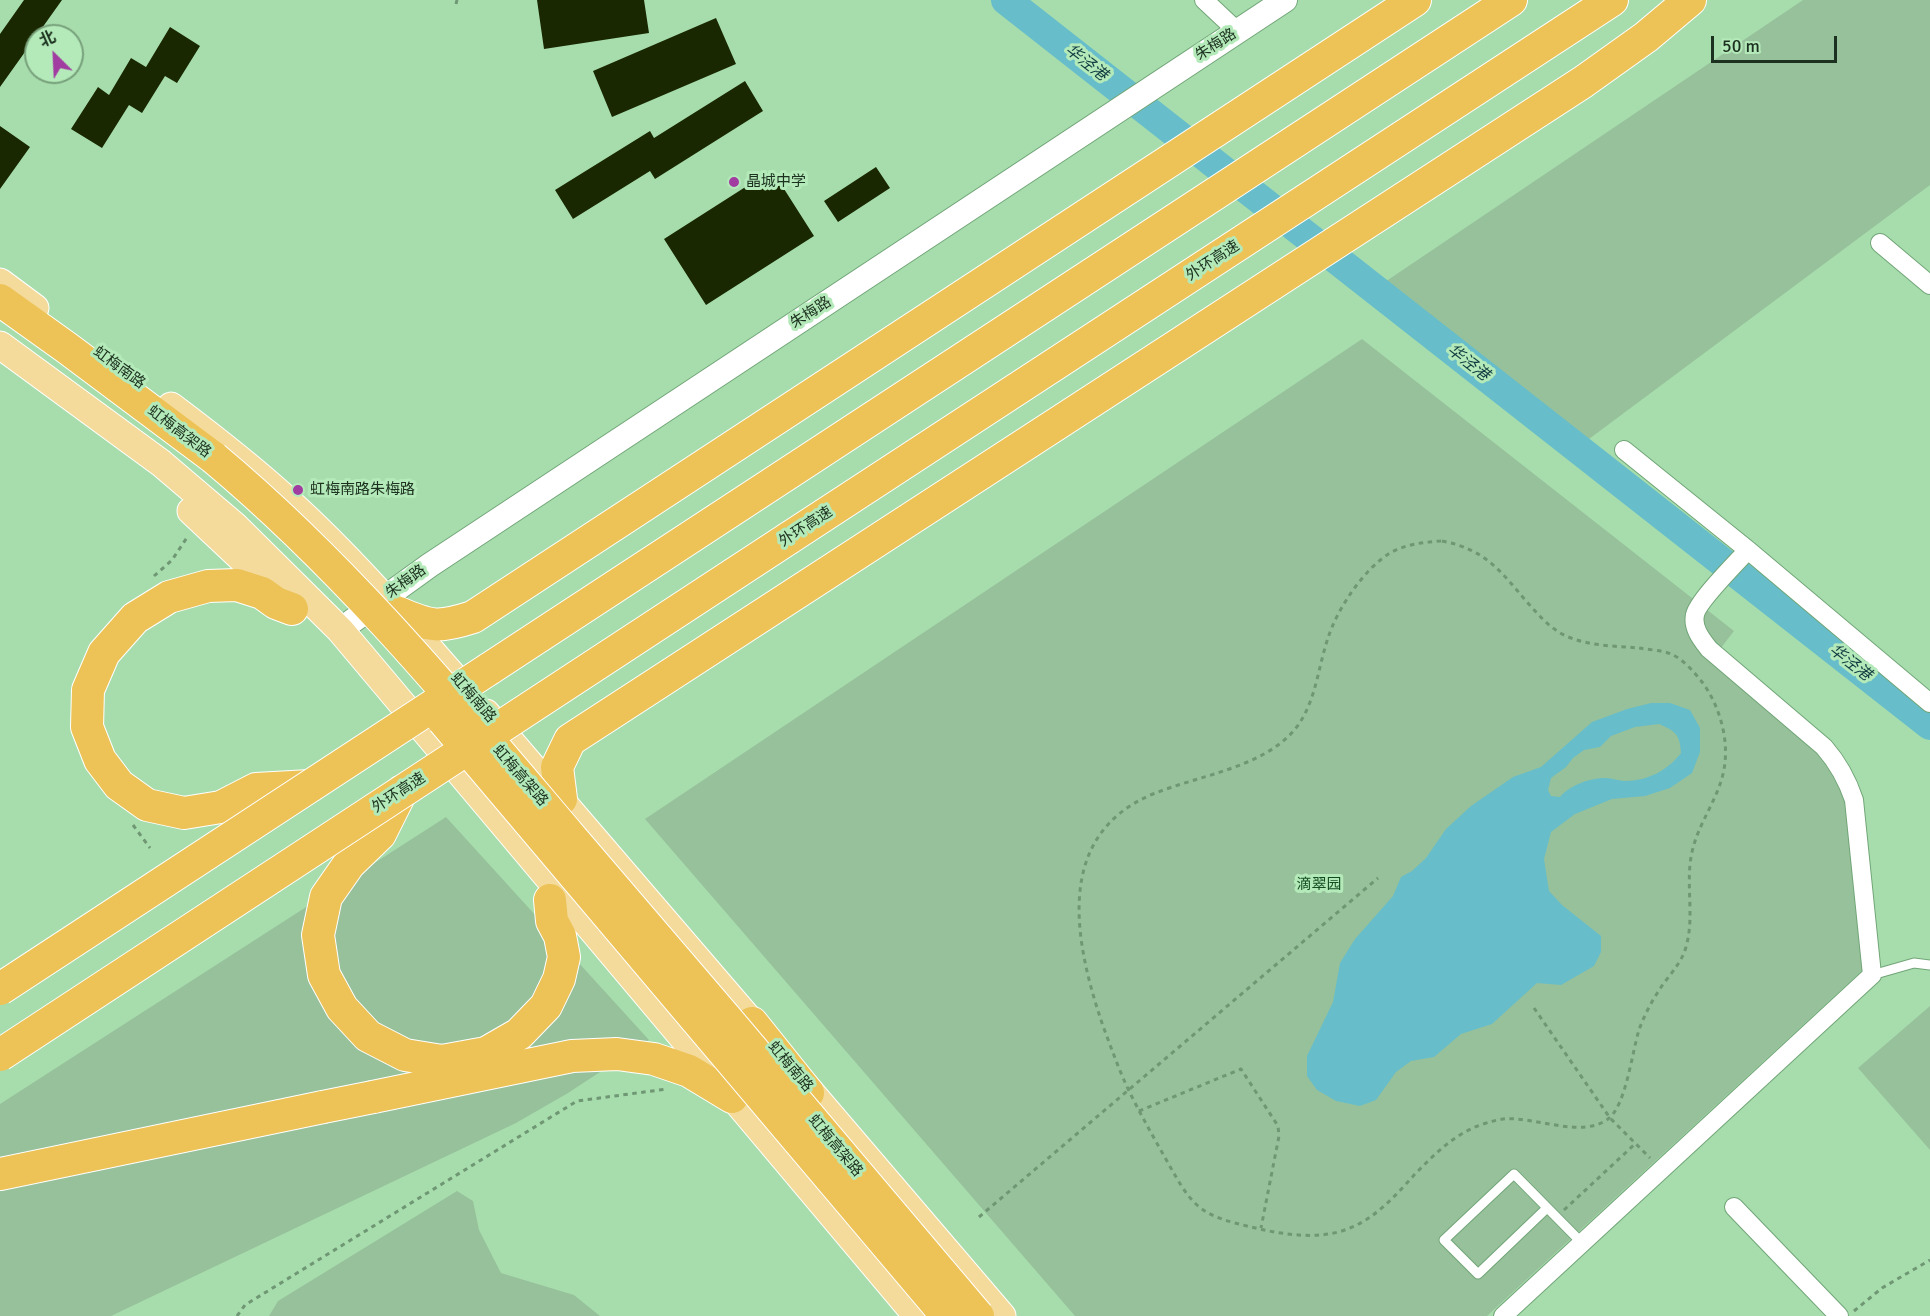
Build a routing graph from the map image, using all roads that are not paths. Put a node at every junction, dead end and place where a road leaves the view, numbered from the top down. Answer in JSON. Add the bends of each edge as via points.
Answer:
{"nodes":[{"id":1,"x":1204,"y":0,"type":"edge"},
{"id":2,"x":1285,"y":0,"type":"edge"},
{"id":3,"x":1415,"y":0,"type":"edge"},
{"id":4,"x":1511,"y":0,"type":"edge"},
{"id":5,"x":1612,"y":0,"type":"edge"},
{"id":6,"x":1690,"y":0,"type":"edge"},
{"id":7,"x":1237,"y":31,"type":"junction"},
{"id":8,"x":1880,"y":243,"type":"dead end"},
{"id":9,"x":0,"y":282,"type":"edge"},
{"id":10,"x":1930,"y":285,"type":"edge"},
{"id":11,"x":0,"y":300,"type":"edge"},
{"id":12,"x":1,"y":338,"type":"edge"},
{"id":13,"x":1624,"y":450,"type":"dead end"},
{"id":14,"x":1748,"y":550,"type":"junction"},
{"id":15,"x":392,"y":605,"type":"junction"},
{"id":16,"x":292,"y":609,"type":"junction"},
{"id":17,"x":340,"y":630,"type":"junction"},
{"id":18,"x":1930,"y":703,"type":"edge"},
{"id":19,"x":310,"y":786,"type":"junction"},
{"id":20,"x":401,"y":792,"type":"junction"},
{"id":21,"x":561,"y":799,"type":"junction"},
{"id":22,"x":550,"y":900,"type":"junction"},
{"id":23,"x":1930,"y":965,"type":"edge"},
{"id":24,"x":1872,"y":975,"type":"junction"},
{"id":25,"x":0,"y":989,"type":"edge"},
{"id":26,"x":753,"y":1023,"type":"junction"},
{"id":27,"x":0,"y":1055,"type":"edge"},
{"id":28,"x":697,"y":1056,"type":"junction"},
{"id":29,"x":732,"y":1097,"type":"junction"},
{"id":30,"x":0,"y":1174,"type":"edge"},
{"id":31,"x":1734,"y":1207,"type":"dead end"},
{"id":32,"x":1547,"y":1208,"type":"junction"},
{"id":33,"x":1582,"y":1243,"type":"junction"},
{"id":34,"x":917,"y":1316,"type":"edge"},
{"id":35,"x":948,"y":1316,"type":"edge"},
{"id":36,"x":978,"y":1316,"type":"edge"},
{"id":37,"x":991,"y":1316,"type":"edge"},
{"id":38,"x":1002,"y":1316,"type":"edge"},
{"id":39,"x":1503,"y":1316,"type":"edge"},
{"id":40,"x":1839,"y":1316,"type":"edge"}],
"edges":[{"from":1,"to":7,"type":"street"},
{"from":2,"to":7,"type":"street","name":"朱梅路"},
{"from":3,"to":15,"type":"highway","via":[[473,617],[448,625],[423,624]]},
{"from":4,"to":19,"type":"highway","bridge":true},
{"from":5,"to":20,"type":"highway","name":"外环高速","bridge":true},
{"from":6,"to":21,"type":"highway","via":[[1591,76],[570,740],[557,767]]},
{"from":7,"to":15,"type":"street","name":"朱梅路","via":[[440,558]]},
{"from":8,"to":10,"type":"street"},
{"from":9,"to":15,"type":"main road","name":"虹梅南路","via":[[223,445],[289,501]]},
{"from":11,"to":36,"type":"highway","name":"虹梅高架路","bridge":true,"via":[[250,488],[397,634]]},
{"from":12,"to":16,"type":"main road","via":[[14,375],[155,479]]},
{"from":12,"to":17,"type":"main road","via":[[235,526]]},
{"from":12,"to":35,"type":"highway","name":"虹梅高架路","bridge":true,"via":[[130,416],[227,494],[383,649]]},
{"from":13,"to":14,"type":"street"},
{"from":14,"to":18,"type":"street"},
{"from":14,"to":24,"type":"street","via":[[1706,596],[1695,615],[1697,631],[1708,649],[1824,747],[1847,780],[1854,800]]},
{"from":15,"to":17,"type":"street","name":"朱梅路"},
{"from":15,"to":21,"type":"main road","name":"虹梅南路"},
{"from":16,"to":19,"type":"highway","via":[[237,585],[208,586],[169,597],[135,618],[104,652],[88,690],[87,727],[100,760],[119,785],[147,805],[184,813],[221,807],[256,789]]},
{"from":16,"to":22,"type":"main road","via":[[332,649]]},
{"from":17,"to":28,"type":"main road"},
{"from":19,"to":25,"type":"highway","bridge":true},
{"from":20,"to":22,"type":"highway","via":[[380,834],[349,864],[326,897],[318,935],[324,975],[342,1008],[368,1036],[405,1055],[442,1061],[486,1053],[519,1034],[546,1006],[559,979],[564,957],[552,921]]},
{"from":20,"to":27,"type":"highway","name":"外环高速","bridge":true},
{"from":21,"to":26,"type":"main road","name":"虹梅南路"},
{"from":22,"to":28,"type":"main road","via":[[659,1026]]},
{"from":23,"to":24,"type":"lane","via":[[1914,963]]},
{"from":24,"to":33,"type":"street"},
{"from":26,"to":37,"type":"highway"},
{"from":26,"to":38,"type":"main road","name":"虹梅南路"},
{"from":28,"to":29,"type":"main road"},
{"from":29,"to":30,"type":"highway","bridge":true,"via":[[689,1071],[654,1059],[617,1054],[572,1056]]},
{"from":29,"to":34,"type":"main road"},
{"from":31,"to":40,"type":"street"},
{"from":32,"to":32,"type":"lane","via":[[1514,1174],[1444,1240],[1478,1274]]},
{"from":32,"to":33,"type":"lane"},
{"from":33,"to":39,"type":"street"}]}
